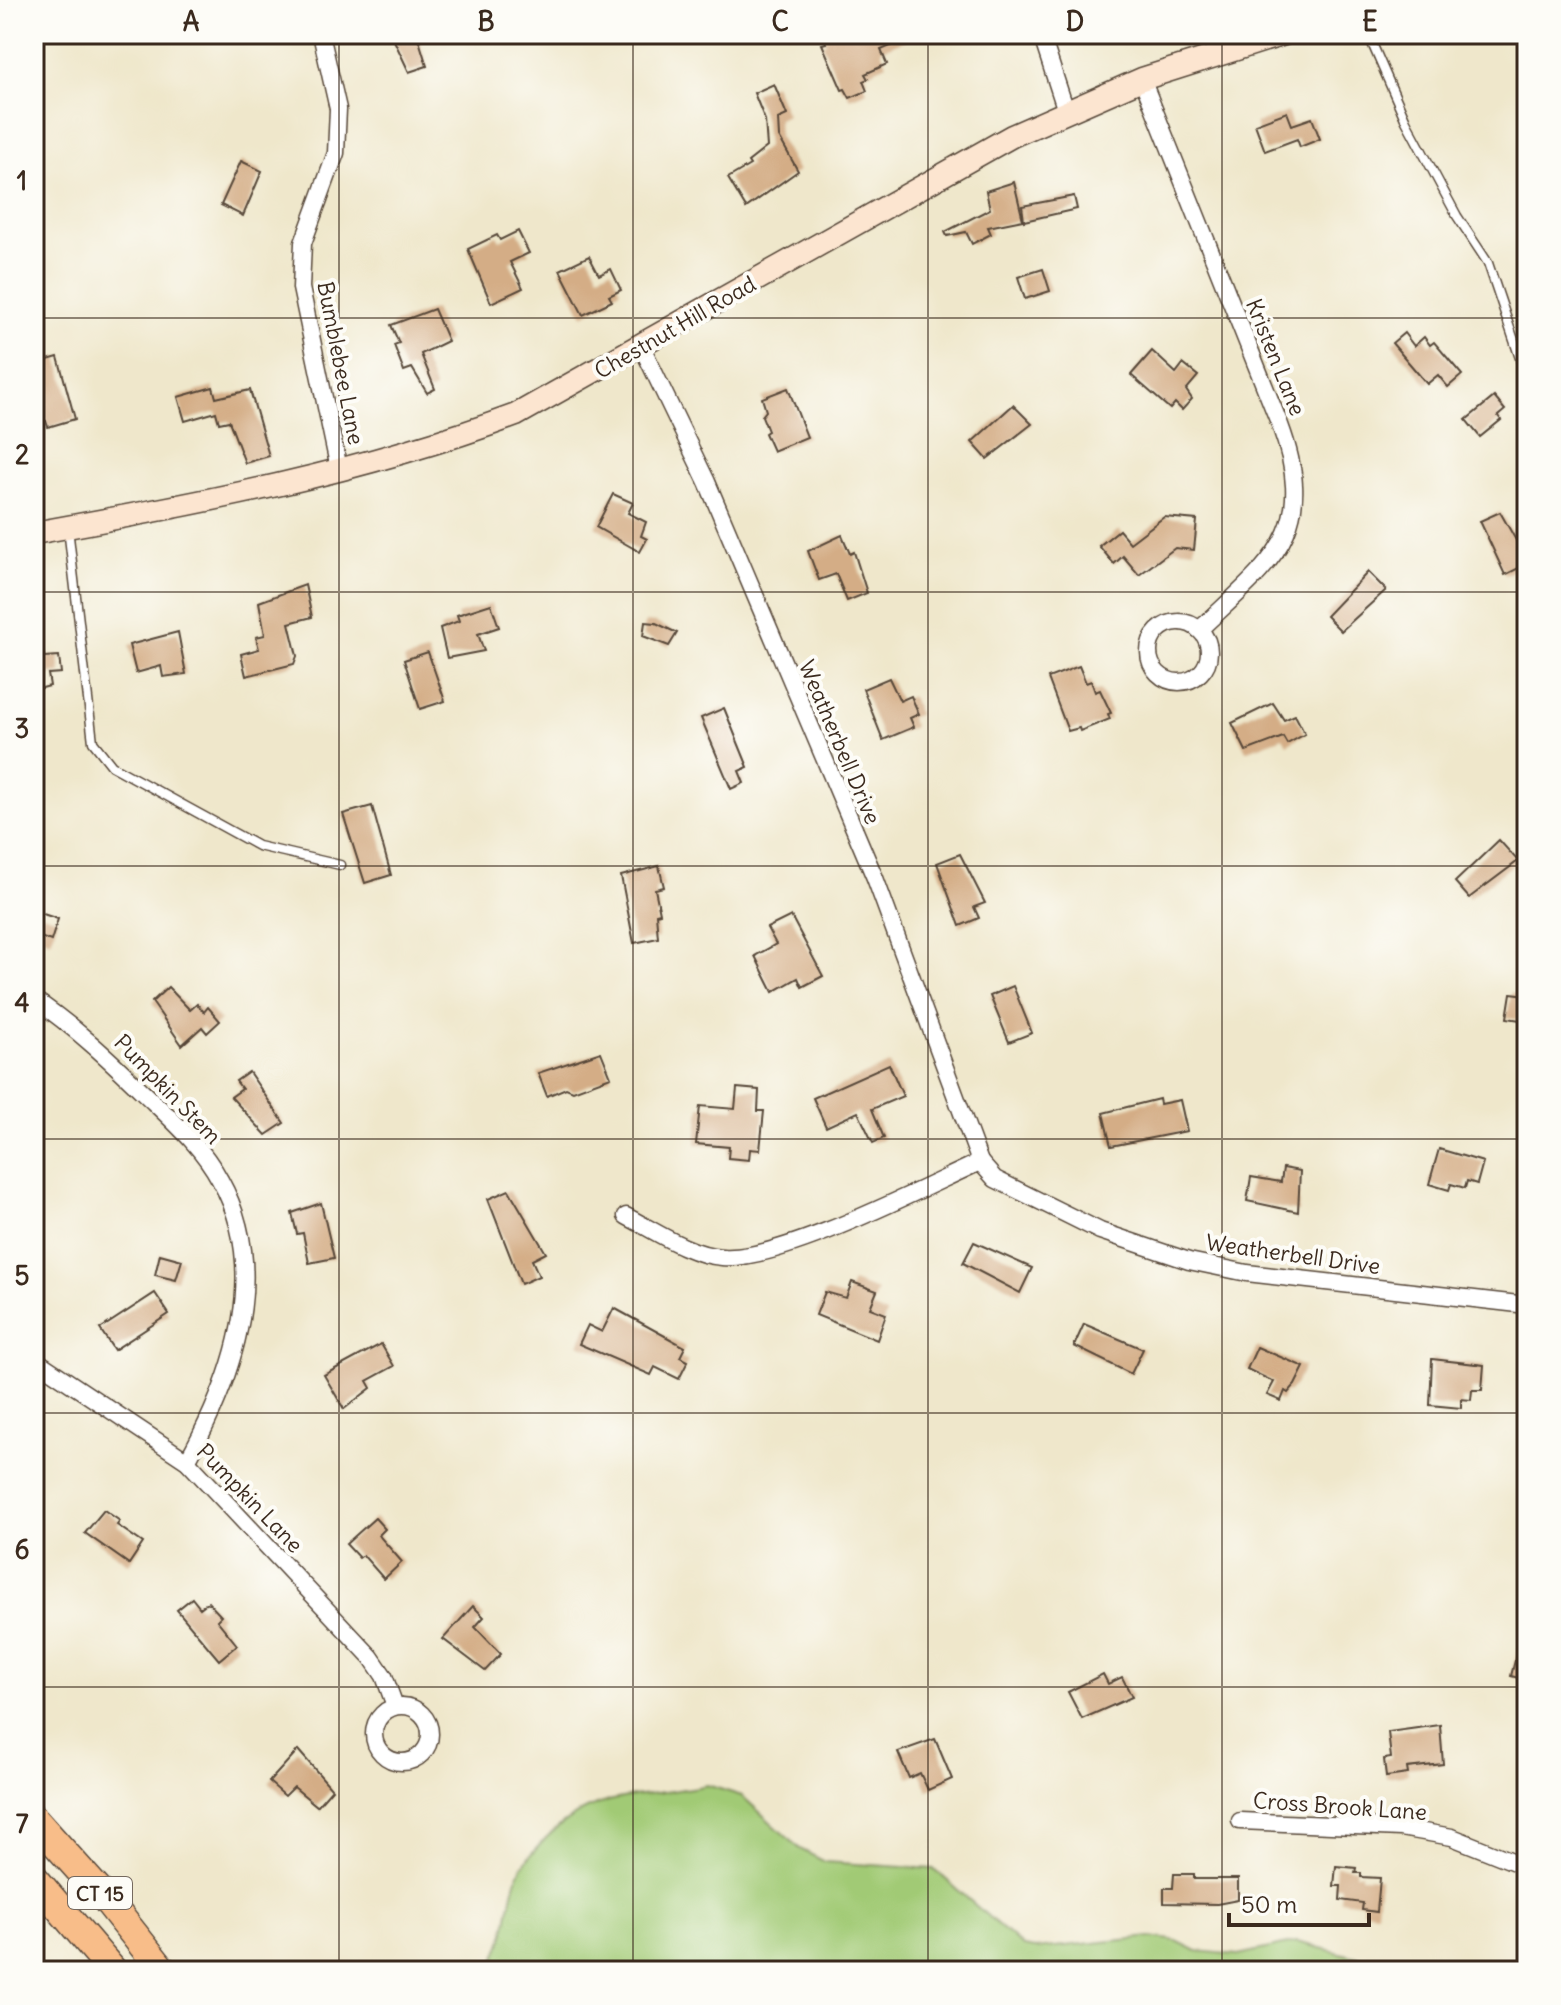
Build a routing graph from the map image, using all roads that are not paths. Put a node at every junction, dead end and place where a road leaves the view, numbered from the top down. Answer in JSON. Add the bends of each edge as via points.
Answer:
{"nodes":[{"id":1,"x":321,"y":34,"type":"edge"},
{"id":2,"x":1041,"y":34,"type":"edge"},
{"id":3,"x":1284,"y":34,"type":"edge"},
{"id":4,"x":1368,"y":34,"type":"edge"},
{"id":5,"x":1142,"y":79,"type":"junction"},
{"id":6,"x":1066,"y":111,"type":"junction"},
{"id":7,"x":642,"y":347,"type":"junction"},
{"id":8,"x":1527,"y":379,"type":"edge"},
{"id":9,"x":339,"y":469,"type":"junction"},
{"id":10,"x":68,"y":527,"type":"junction"},
{"id":11,"x":34,"y":533,"type":"edge"},
{"id":12,"x":1199,"y":630,"type":"dead end"},
{"id":13,"x":340,"y":865,"type":"dead end"},
{"id":14,"x":34,"y":999,"type":"edge"},
{"id":15,"x":980,"y":1162,"type":"junction"},
{"id":16,"x":626,"y":1216,"type":"dead end"},
{"id":17,"x":1527,"y":1305,"type":"edge"},
{"id":18,"x":34,"y":1359,"type":"edge"},
{"id":19,"x":187,"y":1461,"type":"junction"},
{"id":20,"x":395,"y":1706,"type":"dead end"},
{"id":21,"x":34,"y":1819,"type":"edge"},
{"id":22,"x":1240,"y":1821,"type":"dead end"},
{"id":23,"x":1527,"y":1867,"type":"edge"},
{"id":24,"x":34,"y":1878,"type":"edge"},
{"id":25,"x":113,"y":1971,"type":"edge"},
{"id":26,"x":163,"y":1971,"type":"edge"}],
"edges":[{"from":1,"to":9,"type":"street","name":"Bumblebee Lane","via":[[338,109],[336,153],[303,243],[301,288]]},
{"from":2,"to":6,"type":"street"},
{"from":3,"to":5,"type":"main road","name":"Chestnut Hill Road"},
{"from":4,"to":8,"type":"lane","via":[[1406,121],[1493,272]]},
{"from":5,"to":6,"type":"main road","name":"Chestnut Hill Road"},
{"from":5,"to":12,"type":"street","name":"Kristen Lane","via":[[1285,439],[1295,479],[1294,508],[1277,552]]},
{"from":6,"to":7,"type":"main road","name":"Chestnut Hill Road","via":[[935,179]]},
{"from":7,"to":9,"type":"main road","name":"Chestnut Hill Road","via":[[516,415],[450,440]]},
{"from":7,"to":15,"type":"street","name":"Weatherbell Drive","via":[[707,482],[870,865]]},
{"from":9,"to":10,"type":"main road","name":"Chestnut Hill Road","via":[[183,507]]},
{"from":10,"to":11,"type":"main road","name":"Chestnut Hill Road"},
{"from":10,"to":13,"type":"lane","via":[[93,742],[112,766],[258,846]]},
{"from":14,"to":19,"type":"street","name":"Pumpkin Stem","via":[[78,1029],[191,1138],[220,1179],[240,1222],[243,1307],[215,1410]]},
{"from":15,"to":16,"type":"street","via":[[819,1232],[746,1257],[695,1251]]},
{"from":15,"to":17,"type":"street","name":"Weatherbell Drive","via":[[995,1179],[1100,1231],[1189,1261],[1247,1273]]},
{"from":18,"to":19,"type":"street","name":"Pumpkin Lane"},
{"from":19,"to":20,"type":"street","name":"Pumpkin Lane","via":[[371,1657]]},
{"from":21,"to":26,"type":"highway","number":"CT 15"},
{"from":22,"to":23,"type":"street","name":"Cross Brook Lane","via":[[1401,1828],[1452,1837]]},
{"from":24,"to":25,"type":"highway","number":"CT 15"}]}
